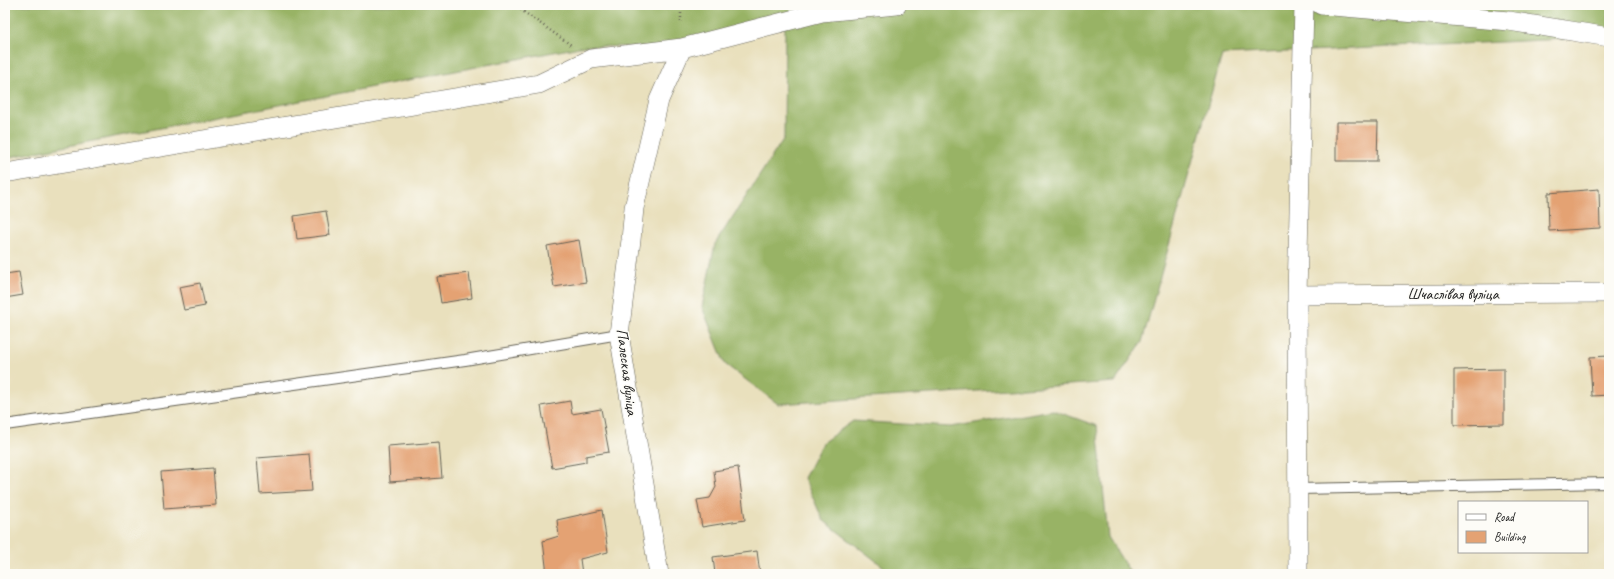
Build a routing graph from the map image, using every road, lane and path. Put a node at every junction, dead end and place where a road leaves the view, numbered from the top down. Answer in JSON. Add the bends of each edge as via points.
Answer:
{"nodes":[{"id":1,"x":514,"y":5,"type":"edge"},
{"id":2,"x":897,"y":5,"type":"edge"},
{"id":3,"x":1304,"y":5,"type":"edge"},
{"id":4,"x":1321,"y":5,"type":"edge"},
{"id":5,"x":1609,"y":36,"type":"edge"},
{"id":6,"x":682,"y":48,"type":"junction"},
{"id":7,"x":591,"y":59,"type":"junction"},
{"id":8,"x":5,"y":173,"type":"edge"},
{"id":9,"x":1609,"y":292,"type":"edge"},
{"id":10,"x":1297,"y":295,"type":"junction"},
{"id":11,"x":619,"y":334,"type":"junction"},
{"id":12,"x":5,"y":425,"type":"edge"},
{"id":13,"x":1609,"y":483,"type":"edge"},
{"id":14,"x":1298,"y":489,"type":"junction"},
{"id":15,"x":659,"y":574,"type":"edge"},
{"id":16,"x":1298,"y":574,"type":"edge"}],
"edges":[{"from":1,"to":7,"type":"path"},
{"from":2,"to":6,"type":"street","via":[[822,12]]},
{"from":3,"to":10,"type":"street"},
{"from":4,"to":5,"type":"street","via":[[1509,21]]},
{"from":6,"to":7,"type":"street"},
{"from":6,"to":11,"type":"street","name":"Палеская вуліца","via":[[659,100],[634,208]]},
{"from":7,"to":8,"type":"street","via":[[539,84]]},
{"from":9,"to":10,"type":"street","name":"Шчаслівая вуліца"},
{"from":10,"to":14,"type":"street"},
{"from":11,"to":12,"type":"lane","via":[[465,360]]},
{"from":11,"to":15,"type":"street","name":"Палеская вуліца"},
{"from":13,"to":14,"type":"lane"},
{"from":14,"to":16,"type":"street"}]}
